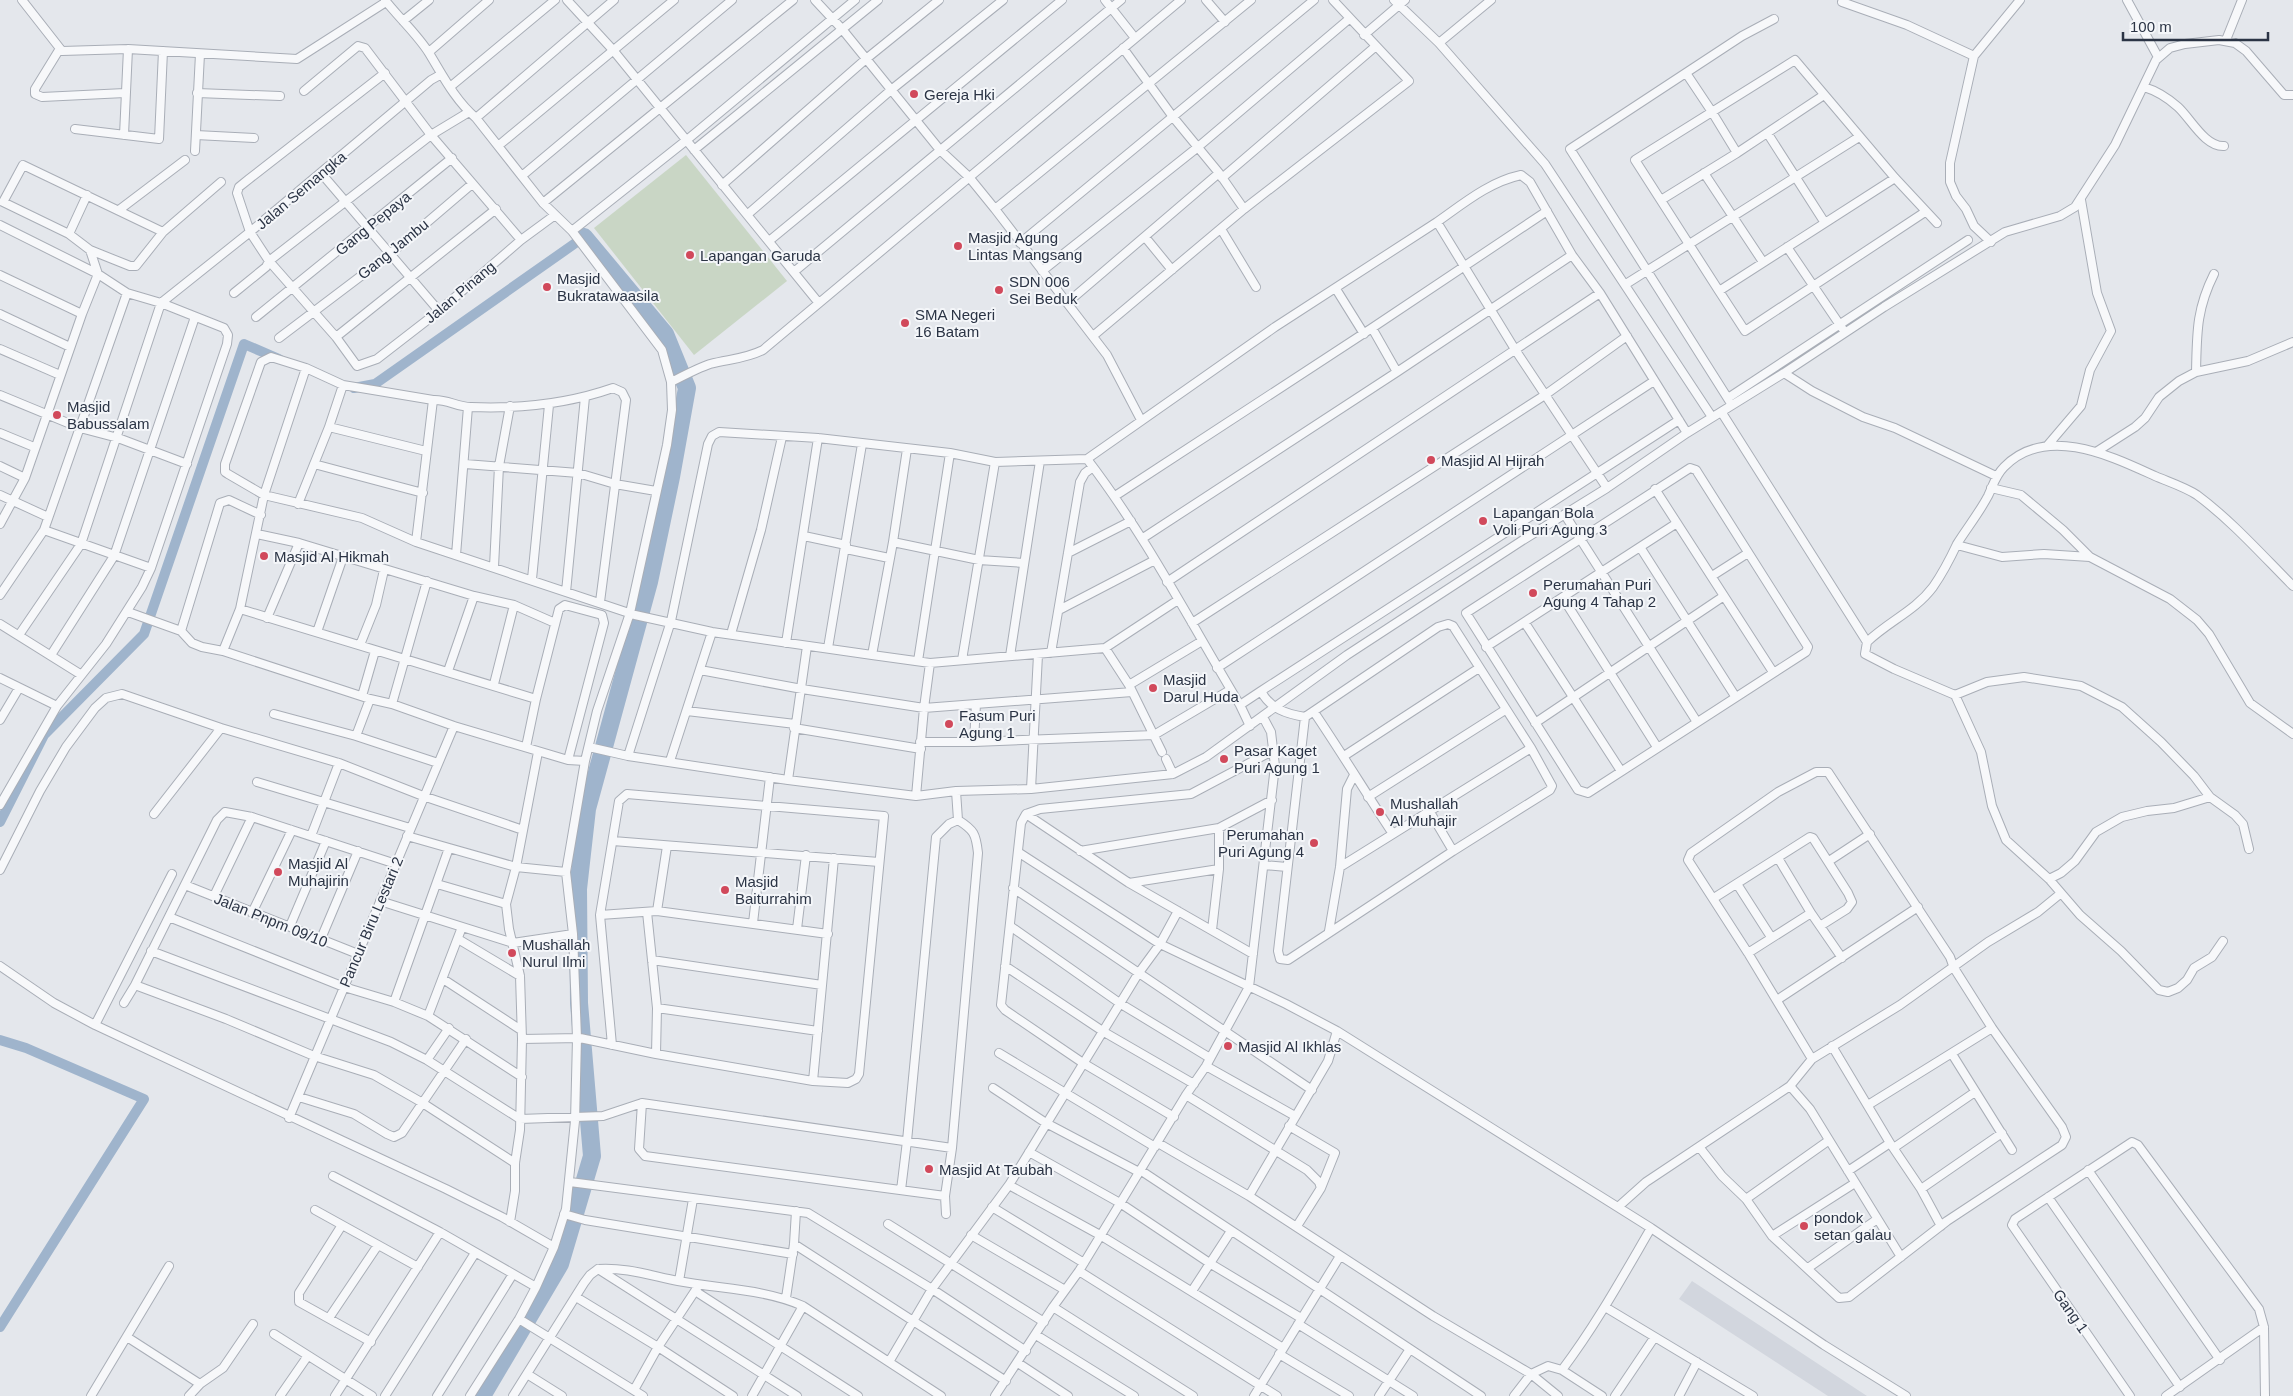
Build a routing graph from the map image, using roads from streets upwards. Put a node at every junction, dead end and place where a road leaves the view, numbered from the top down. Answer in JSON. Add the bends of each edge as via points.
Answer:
{"nodes":[{"id":1,"x":22,"y":0,"type":"edge"},
{"id":2,"x":428,"y":0,"type":"edge"},
{"id":3,"x":489,"y":0,"type":"edge"},
{"id":4,"x":555,"y":0,"type":"edge"},
{"id":5,"x":567,"y":0,"type":"edge"},
{"id":6,"x":614,"y":0,"type":"edge"},
{"id":7,"x":674,"y":0,"type":"edge"},
{"id":8,"x":732,"y":0,"type":"edge"},
{"id":9,"x":793,"y":0,"type":"edge"},
{"id":10,"x":815,"y":0,"type":"edge"},
{"id":11,"x":855,"y":0,"type":"edge"},
{"id":12,"x":878,"y":0,"type":"edge"},
{"id":13,"x":939,"y":0,"type":"edge"},
{"id":14,"x":1003,"y":0,"type":"edge"},
{"id":15,"x":1062,"y":0,"type":"edge"},
{"id":16,"x":1104,"y":0,"type":"edge"},
{"id":17,"x":1121,"y":0,"type":"edge"},
{"id":18,"x":1181,"y":0,"type":"edge"},
{"id":19,"x":1206,"y":0,"type":"edge"},
{"id":20,"x":1252,"y":0,"type":"edge"},
{"id":21,"x":1314,"y":0,"type":"edge"},
{"id":22,"x":1332,"y":0,"type":"edge"},
{"id":23,"x":1491,"y":0,"type":"edge"},
{"id":24,"x":2011,"y":0,"type":"edge"},
{"id":25,"x":2020,"y":0,"type":"edge"},
{"id":26,"x":2127,"y":0,"type":"edge"},
{"id":27,"x":2242,"y":0,"type":"edge"},
{"id":28,"x":385,"y":1,"type":"edge"},
{"id":29,"x":1399,"y":2,"type":"edge"},
{"id":30,"x":1842,"y":2,"type":"dead end"},
{"id":31,"x":1111,"y":8,"type":"junction"},
{"id":32,"x":2009,"y":11,"type":"junction"},
{"id":33,"x":831,"y":19,"type":"junction"},
{"id":34,"x":1774,"y":19,"type":"dead end"},
{"id":35,"x":1349,"y":20,"type":"junction"},
{"id":36,"x":403,"y":21,"type":"junction"},
{"id":37,"x":587,"y":22,"type":"junction"},
{"id":38,"x":1225,"y":22,"type":"junction"},
{"id":39,"x":842,"y":29,"type":"junction"},
{"id":40,"x":1364,"y":35,"type":"junction"},
{"id":41,"x":1135,"y":38,"type":"junction"},
{"id":42,"x":2226,"y":40,"type":"junction"},
{"id":43,"x":1439,"y":43,"type":"junction"},
{"id":44,"x":1376,"y":46,"type":"junction"},
{"id":45,"x":1123,"y":48,"type":"junction"},
{"id":46,"x":59,"y":50,"type":"junction"},
{"id":47,"x":128,"y":50,"type":"junction"},
{"id":48,"x":613,"y":50,"type":"junction"},
{"id":49,"x":163,"y":51,"type":"junction"},
{"id":50,"x":429,"y":52,"type":"junction"},
{"id":51,"x":200,"y":54,"type":"junction"},
{"id":52,"x":1974,"y":56,"type":"junction"},
{"id":53,"x":2158,"y":57,"type":"junction"},
{"id":54,"x":866,"y":59,"type":"junction"},
{"id":55,"x":385,"y":73,"type":"junction"},
{"id":56,"x":1686,"y":73,"type":"junction"},
{"id":57,"x":440,"y":75,"type":"junction"},
{"id":58,"x":636,"y":80,"type":"junction"},
{"id":59,"x":1148,"y":84,"type":"junction"},
{"id":60,"x":450,"y":87,"type":"junction"},
{"id":61,"x":2144,"y":87,"type":"junction"},
{"id":62,"x":891,"y":90,"type":"junction"},
{"id":63,"x":304,"y":91,"type":"dead end"},
{"id":64,"x":125,"y":93,"type":"junction"},
{"id":65,"x":197,"y":93,"type":"junction"},
{"id":66,"x":1824,"y":95,"type":"junction"},
{"id":67,"x":2293,"y":95,"type":"edge"},
{"id":68,"x":280,"y":96,"type":"dead end"},
{"id":69,"x":407,"y":102,"type":"junction"},
{"id":70,"x":661,"y":109,"type":"junction"},
{"id":71,"x":469,"y":112,"type":"junction"},
{"id":72,"x":1712,"y":112,"type":"junction"},
{"id":73,"x":1172,"y":117,"type":"junction"},
{"id":74,"x":476,"y":118,"type":"junction"},
{"id":75,"x":916,"y":121,"type":"junction"},
{"id":76,"x":75,"y":129,"type":"dead end"},
{"id":77,"x":1768,"y":134,"type":"junction"},
{"id":78,"x":124,"y":135,"type":"junction"},
{"id":79,"x":196,"y":135,"type":"junction"},
{"id":80,"x":431,"y":135,"type":"junction"},
{"id":81,"x":1860,"y":137,"type":"junction"},
{"id":82,"x":254,"y":138,"type":"dead end"},
{"id":83,"x":688,"y":139,"type":"junction"},
{"id":84,"x":498,"y":146,"type":"junction"},
{"id":85,"x":2224,"y":146,"type":"dead end"},
{"id":86,"x":1198,"y":148,"type":"junction"},
{"id":87,"x":694,"y":150,"type":"junction"},
{"id":88,"x":940,"y":150,"type":"junction"},
{"id":89,"x":196,"y":151,"type":"dead end"},
{"id":90,"x":1736,"y":153,"type":"junction"},
{"id":91,"x":452,"y":158,"type":"junction"},
{"id":92,"x":185,"y":160,"type":"dead end"},
{"id":93,"x":321,"y":173,"type":"junction"},
{"id":94,"x":1704,"y":173,"type":"junction"},
{"id":95,"x":523,"y":175,"type":"junction"},
{"id":96,"x":1220,"y":176,"type":"junction"},
{"id":97,"x":969,"y":177,"type":"junction"},
{"id":98,"x":1796,"y":178,"type":"junction"},
{"id":99,"x":1895,"y":178,"type":"junction"},
{"id":100,"x":221,"y":182,"type":"dead end"},
{"id":101,"x":472,"y":184,"type":"junction"},
{"id":102,"x":722,"y":185,"type":"junction"},
{"id":103,"x":87,"y":195,"type":"junction"},
{"id":104,"x":1661,"y":200,"type":"junction"},
{"id":105,"x":2081,"y":200,"type":"junction"},
{"id":106,"x":346,"y":202,"type":"junction"},
{"id":107,"x":544,"y":203,"type":"junction"},
{"id":108,"x":496,"y":209,"type":"junction"},
{"id":109,"x":995,"y":209,"type":"junction"},
{"id":110,"x":1244,"y":209,"type":"junction"},
{"id":111,"x":119,"y":210,"type":"junction"},
{"id":112,"x":1547,"y":211,"type":"junction"},
{"id":113,"x":1925,"y":212,"type":"junction"},
{"id":114,"x":748,"y":214,"type":"junction"},
{"id":115,"x":555,"y":215,"type":"junction"},
{"id":116,"x":1734,"y":217,"type":"junction"},
{"id":117,"x":1437,"y":222,"type":"junction"},
{"id":118,"x":1825,"y":223,"type":"junction"},
{"id":119,"x":1937,"y":223,"type":"dead end"},
{"id":120,"x":0,"y":225,"type":"edge"},
{"id":121,"x":368,"y":228,"type":"junction"},
{"id":122,"x":1221,"y":229,"type":"junction"},
{"id":123,"x":572,"y":231,"type":"junction"},
{"id":124,"x":164,"y":232,"type":"junction"},
{"id":125,"x":250,"y":232,"type":"junction"},
{"id":126,"x":69,"y":234,"type":"junction"},
{"id":127,"x":1145,"y":237,"type":"junction"},
{"id":128,"x":522,"y":240,"type":"junction"},
{"id":129,"x":1968,"y":240,"type":"dead end"},
{"id":130,"x":769,"y":241,"type":"junction"},
{"id":131,"x":1991,"y":242,"type":"junction"},
{"id":132,"x":1020,"y":244,"type":"junction"},
{"id":133,"x":1689,"y":244,"type":"junction"},
{"id":134,"x":1787,"y":247,"type":"junction"},
{"id":135,"x":90,"y":250,"type":"junction"},
{"id":136,"x":390,"y":254,"type":"junction"},
{"id":137,"x":1572,"y":255,"type":"junction"},
{"id":138,"x":269,"y":261,"type":"junction"},
{"id":139,"x":1763,"y":262,"type":"junction"},
{"id":140,"x":1465,"y":265,"type":"junction"},
{"id":141,"x":1172,"y":270,"type":"junction"},
{"id":142,"x":795,"y":271,"type":"junction"},
{"id":143,"x":1042,"y":271,"type":"junction"},
{"id":144,"x":1646,"y":271,"type":"junction"},
{"id":145,"x":98,"y":274,"type":"junction"},
{"id":146,"x":2214,"y":274,"type":"dead end"},
{"id":147,"x":0,"y":275,"type":"edge"},
{"id":148,"x":410,"y":277,"type":"junction"},
{"id":149,"x":1626,"y":284,"type":"junction"},
{"id":150,"x":1814,"y":286,"type":"junction"},
{"id":151,"x":293,"y":287,"type":"junction"},
{"id":152,"x":1256,"y":287,"type":"dead end"},
{"id":153,"x":1336,"y":289,"type":"junction"},
{"id":154,"x":1719,"y":291,"type":"junction"},
{"id":155,"x":127,"y":293,"type":"junction"},
{"id":156,"x":234,"y":293,"type":"dead end"},
{"id":157,"x":1600,"y":293,"type":"junction"},
{"id":158,"x":818,"y":302,"type":"junction"},
{"id":159,"x":161,"y":303,"type":"junction"},
{"id":160,"x":1067,"y":303,"type":"junction"},
{"id":161,"x":1491,"y":310,"type":"junction"},
{"id":162,"x":439,"y":311,"type":"junction"},
{"id":163,"x":312,"y":312,"type":"junction"},
{"id":164,"x":0,"y":314,"type":"edge"},
{"id":165,"x":82,"y":314,"type":"junction"},
{"id":166,"x":196,"y":317,"type":"junction"},
{"id":167,"x":256,"y":317,"type":"dead end"},
{"id":168,"x":1840,"y":324,"type":"junction"},
{"id":169,"x":1372,"y":328,"type":"junction"},
{"id":170,"x":1844,"y":332,"type":"junction"},
{"id":171,"x":1364,"y":334,"type":"junction"},
{"id":172,"x":1093,"y":336,"type":"junction"},
{"id":173,"x":1627,"y":336,"type":"junction"},
{"id":174,"x":336,"y":337,"type":"junction"},
{"id":175,"x":279,"y":338,"type":"dead end"},
{"id":176,"x":2293,"y":342,"type":"edge"},
{"id":177,"x":70,"y":347,"type":"junction"},
{"id":178,"x":0,"y":349,"type":"edge"},
{"id":179,"x":1516,"y":351,"type":"junction"},
{"id":180,"x":306,"y":368,"type":"junction"},
{"id":181,"x":1397,"y":372,"type":"junction"},
{"id":182,"x":2196,"y":372,"type":"junction"},
{"id":183,"x":1784,"y":373,"type":"junction"},
{"id":184,"x":60,"y":374,"type":"junction"},
{"id":185,"x":675,"y":381,"type":"junction"},
{"id":186,"x":1654,"y":381,"type":"junction"},
{"id":187,"x":343,"y":385,"type":"junction"},
{"id":188,"x":0,"y":395,"type":"edge"},
{"id":189,"x":1545,"y":395,"type":"junction"},
{"id":190,"x":585,"y":397,"type":"junction"},
{"id":191,"x":433,"y":400,"type":"junction"},
{"id":192,"x":1730,"y":402,"type":"junction"},
{"id":193,"x":549,"y":405,"type":"junction"},
{"id":194,"x":510,"y":406,"type":"junction"},
{"id":195,"x":468,"y":407,"type":"junction"},
{"id":196,"x":1722,"y":412,"type":"junction"},
{"id":197,"x":47,"y":415,"type":"junction"},
{"id":198,"x":1712,"y":417,"type":"junction"},
{"id":199,"x":1141,"y":420,"type":"junction"},
{"id":200,"x":1679,"y":420,"type":"junction"},
{"id":201,"x":330,"y":427,"type":"junction"},
{"id":202,"x":80,"y":428,"type":"junction"},
{"id":203,"x":0,"y":433,"type":"edge"},
{"id":204,"x":1687,"y":433,"type":"junction"},
{"id":205,"x":1572,"y":436,"type":"junction"},
{"id":206,"x":782,"y":437,"type":"junction"},
{"id":207,"x":118,"y":438,"type":"junction"},
{"id":208,"x":818,"y":438,"type":"junction"},
{"id":209,"x":862,"y":444,"type":"junction"},
{"id":210,"x":2046,"y":446,"type":"junction"},
{"id":211,"x":34,"y":447,"type":"junction"},
{"id":212,"x":907,"y":449,"type":"junction"},
{"id":213,"x":149,"y":451,"type":"junction"},
{"id":214,"x":426,"y":451,"type":"junction"},
{"id":215,"x":950,"y":452,"type":"junction"},
{"id":216,"x":2096,"y":452,"type":"junction"},
{"id":217,"x":1087,"y":459,"type":"junction"},
{"id":218,"x":1040,"y":461,"type":"junction"},
{"id":219,"x":995,"y":462,"type":"junction"},
{"id":220,"x":187,"y":464,"type":"junction"},
{"id":221,"x":314,"y":464,"type":"junction"},
{"id":222,"x":465,"y":464,"type":"junction"},
{"id":223,"x":0,"y":466,"type":"edge"},
{"id":224,"x":499,"y":466,"type":"junction"},
{"id":225,"x":1093,"y":468,"type":"junction"},
{"id":226,"x":543,"y":470,"type":"junction"},
{"id":227,"x":578,"y":473,"type":"junction"},
{"id":228,"x":1597,"y":473,"type":"junction"},
{"id":229,"x":1996,"y":476,"type":"junction"},
{"id":230,"x":24,"y":478,"type":"junction"},
{"id":231,"x":615,"y":484,"type":"junction"},
{"id":232,"x":1607,"y":488,"type":"junction"},
{"id":233,"x":1991,"y":488,"type":"junction"},
{"id":234,"x":1655,"y":489,"type":"junction"},
{"id":235,"x":656,"y":491,"type":"junction"},
{"id":236,"x":423,"y":493,"type":"junction"},
{"id":237,"x":264,"y":495,"type":"junction"},
{"id":238,"x":0,"y":496,"type":"edge"},
{"id":239,"x":1115,"y":496,"type":"junction"},
{"id":240,"x":13,"y":503,"type":"junction"},
{"id":241,"x":298,"y":504,"type":"junction"},
{"id":242,"x":262,"y":515,"type":"junction"},
{"id":243,"x":48,"y":517,"type":"junction"},
{"id":244,"x":1566,"y":517,"type":"junction"},
{"id":245,"x":1131,"y":521,"type":"junction"},
{"id":246,"x":1677,"y":523,"type":"junction"},
{"id":247,"x":0,"y":524,"type":"edge"},
{"id":248,"x":44,"y":530,"type":"junction"},
{"id":249,"x":257,"y":534,"type":"junction"},
{"id":250,"x":804,"y":536,"type":"junction"},
{"id":251,"x":1579,"y":536,"type":"junction"},
{"id":252,"x":1143,"y":538,"type":"junction"},
{"id":253,"x":416,"y":542,"type":"junction"},
{"id":254,"x":893,"y":542,"type":"junction"},
{"id":255,"x":299,"y":543,"type":"junction"},
{"id":256,"x":81,"y":544,"type":"junction"},
{"id":257,"x":1958,"y":544,"type":"junction"},
{"id":258,"x":846,"y":547,"type":"junction"},
{"id":259,"x":1640,"y":547,"type":"junction"},
{"id":260,"x":936,"y":552,"type":"junction"},
{"id":261,"x":1748,"y":552,"type":"junction"},
{"id":262,"x":1068,"y":553,"type":"junction"},
{"id":263,"x":456,"y":554,"type":"junction"},
{"id":264,"x":114,"y":556,"type":"junction"},
{"id":265,"x":343,"y":557,"type":"junction"},
{"id":266,"x":2090,"y":557,"type":"junction"},
{"id":267,"x":889,"y":558,"type":"junction"},
{"id":268,"x":979,"y":560,"type":"junction"},
{"id":269,"x":1155,"y":560,"type":"junction"},
{"id":270,"x":1024,"y":563,"type":"junction"},
{"id":271,"x":494,"y":567,"type":"junction"},
{"id":272,"x":151,"y":568,"type":"junction"},
{"id":273,"x":384,"y":570,"type":"junction"},
{"id":274,"x":1602,"y":572,"type":"junction"},
{"id":275,"x":1712,"y":576,"type":"junction"},
{"id":276,"x":0,"y":579,"type":"edge"},
{"id":277,"x":532,"y":579,"type":"junction"},
{"id":278,"x":426,"y":582,"type":"junction"},
{"id":279,"x":1167,"y":582,"type":"junction"},
{"id":280,"x":8,"y":584,"type":"junction"},
{"id":281,"x":2293,"y":586,"type":"edge"},
{"id":282,"x":566,"y":592,"type":"junction"},
{"id":283,"x":0,"y":595,"type":"edge"},
{"id":284,"x":474,"y":596,"type":"junction"},
{"id":285,"x":1724,"y":596,"type":"junction"},
{"id":286,"x":1563,"y":598,"type":"junction"},
{"id":287,"x":1178,"y":600,"type":"junction"},
{"id":288,"x":600,"y":602,"type":"junction"},
{"id":289,"x":514,"y":605,"type":"junction"},
{"id":290,"x":240,"y":608,"type":"junction"},
{"id":291,"x":1059,"y":610,"type":"junction"},
{"id":292,"x":128,"y":612,"type":"junction"},
{"id":293,"x":632,"y":614,"type":"junction"},
{"id":294,"x":268,"y":618,"type":"junction"},
{"id":295,"x":1686,"y":620,"type":"junction"},
{"id":296,"x":671,"y":621,"type":"junction"},
{"id":297,"x":1525,"y":622,"type":"junction"},
{"id":298,"x":555,"y":623,"type":"junction"},
{"id":299,"x":1192,"y":623,"type":"junction"},
{"id":300,"x":0,"y":624,"type":"edge"},
{"id":301,"x":181,"y":631,"type":"junction"},
{"id":302,"x":317,"y":632,"type":"junction"},
{"id":303,"x":712,"y":632,"type":"junction"},
{"id":304,"x":731,"y":634,"type":"junction"},
{"id":305,"x":19,"y":635,"type":"junction"},
{"id":306,"x":1202,"y":641,"type":"junction"},
{"id":307,"x":1867,"y":642,"type":"junction"},
{"id":308,"x":786,"y":643,"type":"junction"},
{"id":309,"x":360,"y":645,"type":"junction"},
{"id":310,"x":808,"y":646,"type":"junction"},
{"id":311,"x":1486,"y":647,"type":"junction"},
{"id":312,"x":1650,"y":647,"type":"junction"},
{"id":313,"x":828,"y":648,"type":"junction"},
{"id":314,"x":1105,"y":648,"type":"junction"},
{"id":315,"x":223,"y":651,"type":"junction"},
{"id":316,"x":375,"y":651,"type":"junction"},
{"id":317,"x":1051,"y":653,"type":"junction"},
{"id":318,"x":51,"y":655,"type":"junction"},
{"id":319,"x":872,"y":655,"type":"junction"},
{"id":320,"x":1038,"y":655,"type":"junction"},
{"id":321,"x":1010,"y":656,"type":"junction"},
{"id":322,"x":405,"y":659,"type":"junction"},
{"id":323,"x":962,"y":660,"type":"junction"},
{"id":324,"x":918,"y":661,"type":"junction"},
{"id":325,"x":930,"y":663,"type":"junction"},
{"id":326,"x":1217,"y":668,"type":"junction"},
{"id":327,"x":1479,"y":668,"type":"junction"},
{"id":328,"x":700,"y":670,"type":"junction"},
{"id":329,"x":448,"y":671,"type":"junction"},
{"id":330,"x":1773,"y":672,"type":"junction"},
{"id":331,"x":1611,"y":673,"type":"junction"},
{"id":332,"x":80,"y":674,"type":"junction"},
{"id":333,"x":0,"y":678,"type":"edge"},
{"id":334,"x":494,"y":684,"type":"junction"},
{"id":335,"x":19,"y":688,"type":"junction"},
{"id":336,"x":802,"y":689,"type":"junction"},
{"id":337,"x":1131,"y":689,"type":"junction"},
{"id":338,"x":1230,"y":690,"type":"junction"},
{"id":339,"x":1261,"y":691,"type":"junction"},
{"id":340,"x":1955,"y":695,"type":"junction"},
{"id":341,"x":362,"y":696,"type":"junction"},
{"id":342,"x":1736,"y":696,"type":"junction"},
{"id":343,"x":1573,"y":698,"type":"junction"},
{"id":344,"x":370,"y":699,"type":"junction"},
{"id":345,"x":536,"y":699,"type":"junction"},
{"id":346,"x":1034,"y":700,"type":"junction"},
{"id":347,"x":392,"y":704,"type":"junction"},
{"id":348,"x":976,"y":704,"type":"junction"},
{"id":349,"x":1240,"y":705,"type":"junction"},
{"id":350,"x":57,"y":706,"type":"junction"},
{"id":351,"x":1274,"y":707,"type":"junction"},
{"id":352,"x":924,"y":708,"type":"junction"},
{"id":353,"x":1505,"y":710,"type":"junction"},
{"id":354,"x":687,"y":711,"type":"junction"},
{"id":355,"x":1314,"y":712,"type":"junction"},
{"id":356,"x":274,"y":714,"type":"dead end"},
{"id":357,"x":1263,"y":717,"type":"junction"},
{"id":358,"x":1305,"y":717,"type":"junction"},
{"id":359,"x":0,"y":720,"type":"edge"},
{"id":360,"x":1697,"y":722,"type":"junction"},
{"id":361,"x":1535,"y":724,"type":"junction"},
{"id":362,"x":454,"y":726,"type":"junction"},
{"id":363,"x":794,"y":726,"type":"junction"},
{"id":364,"x":1250,"y":726,"type":"junction"},
{"id":365,"x":220,"y":728,"type":"junction"},
{"id":366,"x":2293,"y":734,"type":"edge"},
{"id":367,"x":1154,"y":735,"type":"junction"},
{"id":368,"x":356,"y":736,"type":"junction"},
{"id":369,"x":1034,"y":741,"type":"junction"},
{"id":370,"x":974,"y":742,"type":"junction"},
{"id":371,"x":921,"y":746,"type":"junction"},
{"id":372,"x":1657,"y":746,"type":"junction"},
{"id":373,"x":526,"y":747,"type":"junction"},
{"id":374,"x":594,"y":748,"type":"junction"},
{"id":375,"x":1531,"y":748,"type":"junction"},
{"id":376,"x":1274,"y":750,"type":"junction"},
{"id":377,"x":538,"y":752,"type":"junction"},
{"id":378,"x":624,"y":755,"type":"junction"},
{"id":379,"x":1344,"y":756,"type":"junction"},
{"id":380,"x":568,"y":760,"type":"junction"},
{"id":381,"x":586,"y":761,"type":"junction"},
{"id":382,"x":670,"y":761,"type":"junction"},
{"id":383,"x":339,"y":763,"type":"junction"},
{"id":384,"x":438,"y":763,"type":"junction"},
{"id":385,"x":1621,"y":771,"type":"junction"},
{"id":386,"x":1173,"y":774,"type":"junction"},
{"id":387,"x":1354,"y":775,"type":"junction"},
{"id":388,"x":770,"y":777,"type":"junction"},
{"id":389,"x":788,"y":780,"type":"junction"},
{"id":390,"x":257,"y":782,"type":"dead end"},
{"id":391,"x":1031,"y":789,"type":"junction"},
{"id":392,"x":956,"y":791,"type":"junction"},
{"id":393,"x":423,"y":796,"type":"junction"},
{"id":394,"x":916,"y":796,"type":"junction"},
{"id":395,"x":1368,"y":797,"type":"junction"},
{"id":396,"x":2210,"y":797,"type":"junction"},
{"id":397,"x":1272,"y":800,"type":"junction"},
{"id":398,"x":324,"y":802,"type":"junction"},
{"id":399,"x":0,"y":805,"type":"edge"},
{"id":400,"x":765,"y":806,"type":"junction"},
{"id":401,"x":1430,"y":812,"type":"junction"},
{"id":402,"x":154,"y":814,"type":"dead end"},
{"id":403,"x":1026,"y":814,"type":"junction"},
{"id":404,"x":252,"y":818,"type":"junction"},
{"id":405,"x":958,"y":820,"type":"junction"},
{"id":406,"x":1219,"y":828,"type":"junction"},
{"id":407,"x":292,"y":830,"type":"junction"},
{"id":408,"x":523,"y":830,"type":"junction"},
{"id":409,"x":409,"y":832,"type":"junction"},
{"id":410,"x":1393,"y":834,"type":"junction"},
{"id":411,"x":1870,"y":834,"type":"junction"},
{"id":412,"x":312,"y":836,"type":"junction"},
{"id":413,"x":326,"y":841,"type":"junction"},
{"id":414,"x":613,"y":841,"type":"junction"},
{"id":415,"x":667,"y":846,"type":"junction"},
{"id":416,"x":449,"y":848,"type":"junction"},
{"id":417,"x":2249,"y":849,"type":"dead end"},
{"id":418,"x":1080,"y":850,"type":"junction"},
{"id":419,"x":1453,"y":850,"type":"junction"},
{"id":420,"x":358,"y":851,"type":"junction"},
{"id":421,"x":761,"y":852,"type":"junction"},
{"id":422,"x":1018,"y":852,"type":"junction"},
{"id":423,"x":806,"y":856,"type":"junction"},
{"id":424,"x":834,"y":858,"type":"junction"},
{"id":425,"x":1778,"y":858,"type":"junction"},
{"id":426,"x":1829,"y":861,"type":"junction"},
{"id":427,"x":880,"y":862,"type":"junction"},
{"id":428,"x":396,"y":864,"type":"junction"},
{"id":429,"x":1264,"y":864,"type":"junction"},
{"id":430,"x":516,"y":867,"type":"junction"},
{"id":431,"x":1287,"y":867,"type":"junction"},
{"id":432,"x":1340,"y":867,"type":"junction"},
{"id":433,"x":1219,"y":869,"type":"junction"},
{"id":434,"x":0,"y":870,"type":"edge"},
{"id":435,"x":566,"y":872,"type":"junction"},
{"id":436,"x":172,"y":874,"type":"dead end"},
{"id":437,"x":2049,"y":879,"type":"junction"},
{"id":438,"x":1129,"y":883,"type":"junction"},
{"id":439,"x":437,"y":884,"type":"junction"},
{"id":440,"x":1737,"y":884,"type":"junction"},
{"id":441,"x":185,"y":885,"type":"junction"},
{"id":442,"x":1013,"y":888,"type":"junction"},
{"id":443,"x":2060,"y":894,"type":"junction"},
{"id":444,"x":214,"y":896,"type":"junction"},
{"id":445,"x":1714,"y":898,"type":"junction"},
{"id":446,"x":380,"y":901,"type":"junction"},
{"id":447,"x":506,"y":904,"type":"junction"},
{"id":448,"x":1918,"y":907,"type":"junction"},
{"id":449,"x":1178,"y":911,"type":"junction"},
{"id":450,"x":647,"y":912,"type":"junction"},
{"id":451,"x":657,"y":912,"type":"junction"},
{"id":452,"x":252,"y":913,"type":"junction"},
{"id":453,"x":1811,"y":913,"type":"junction"},
{"id":454,"x":424,"y":915,"type":"junction"},
{"id":455,"x":600,"y":915,"type":"junction"},
{"id":456,"x":169,"y":917,"type":"junction"},
{"id":457,"x":753,"y":924,"type":"junction"},
{"id":458,"x":290,"y":926,"type":"junction"},
{"id":459,"x":1010,"y":926,"type":"junction"},
{"id":460,"x":1820,"y":926,"type":"junction"},
{"id":461,"x":462,"y":927,"type":"junction"},
{"id":462,"x":797,"y":929,"type":"junction"},
{"id":463,"x":1212,"y":930,"type":"junction"},
{"id":464,"x":1330,"y":931,"type":"junction"},
{"id":465,"x":573,"y":934,"type":"junction"},
{"id":466,"x":828,"y":934,"type":"junction"},
{"id":467,"x":1772,"y":937,"type":"junction"},
{"id":468,"x":458,"y":938,"type":"junction"},
{"id":469,"x":320,"y":941,"type":"junction"},
{"id":470,"x":2223,"y":941,"type":"dead end"},
{"id":471,"x":513,"y":943,"type":"junction"},
{"id":472,"x":1160,"y":944,"type":"junction"},
{"id":473,"x":151,"y":951,"type":"junction"},
{"id":474,"x":1748,"y":953,"type":"junction"},
{"id":475,"x":358,"y":954,"type":"junction"},
{"id":476,"x":1254,"y":954,"type":"junction"},
{"id":477,"x":1842,"y":958,"type":"junction"},
{"id":478,"x":652,"y":960,"type":"junction"},
{"id":479,"x":0,"y":966,"type":"edge"},
{"id":480,"x":1005,"y":966,"type":"junction"},
{"id":481,"x":1954,"y":968,"type":"junction"},
{"id":482,"x":1138,"y":974,"type":"junction"},
{"id":483,"x":520,"y":976,"type":"junction"},
{"id":484,"x":443,"y":979,"type":"junction"},
{"id":485,"x":135,"y":985,"type":"junction"},
{"id":486,"x":822,"y":985,"type":"junction"},
{"id":487,"x":344,"y":987,"type":"junction"},
{"id":488,"x":1250,"y":987,"type":"junction"},
{"id":489,"x":1777,"y":1000,"type":"junction"},
{"id":490,"x":394,"y":1002,"type":"junction"},
{"id":491,"x":124,"y":1003,"type":"dead end"},
{"id":492,"x":1121,"y":1004,"type":"junction"},
{"id":493,"x":657,"y":1008,"type":"junction"},
{"id":494,"x":428,"y":1016,"type":"junction"},
{"id":495,"x":331,"y":1020,"type":"junction"},
{"id":496,"x":94,"y":1025,"type":"junction"},
{"id":497,"x":449,"y":1028,"type":"junction"},
{"id":498,"x":1992,"y":1028,"type":"junction"},
{"id":499,"x":521,"y":1030,"type":"junction"},
{"id":500,"x":818,"y":1031,"type":"junction"},
{"id":501,"x":1337,"y":1031,"type":"junction"},
{"id":502,"x":1104,"y":1032,"type":"junction"},
{"id":503,"x":1226,"y":1033,"type":"junction"},
{"id":504,"x":579,"y":1038,"type":"junction"},
{"id":505,"x":466,"y":1039,"type":"junction"},
{"id":506,"x":522,"y":1039,"type":"junction"},
{"id":507,"x":612,"y":1045,"type":"junction"},
{"id":508,"x":1832,"y":1046,"type":"junction"},
{"id":509,"x":999,"y":1053,"type":"dead end"},
{"id":510,"x":656,"y":1054,"type":"junction"},
{"id":511,"x":1952,"y":1054,"type":"junction"},
{"id":512,"x":314,"y":1056,"type":"junction"},
{"id":513,"x":1210,"y":1058,"type":"junction"},
{"id":514,"x":1812,"y":1059,"type":"junction"},
{"id":515,"x":427,"y":1060,"type":"junction"},
{"id":516,"x":1083,"y":1063,"type":"junction"},
{"id":517,"x":1206,"y":1066,"type":"junction"},
{"id":518,"x":444,"y":1070,"type":"junction"},
{"id":519,"x":522,"y":1076,"type":"junction"},
{"id":520,"x":813,"y":1081,"type":"junction"},
{"id":521,"x":1194,"y":1084,"type":"junction"},
{"id":522,"x":1790,"y":1086,"type":"junction"},
{"id":523,"x":993,"y":1088,"type":"dead end"},
{"id":524,"x":1312,"y":1090,"type":"junction"},
{"id":525,"x":1975,"y":1092,"type":"junction"},
{"id":526,"x":1064,"y":1093,"type":"junction"},
{"id":527,"x":1186,"y":1096,"type":"junction"},
{"id":528,"x":299,"y":1097,"type":"junction"},
{"id":529,"x":421,"y":1102,"type":"junction"},
{"id":530,"x":642,"y":1103,"type":"junction"},
{"id":531,"x":1868,"y":1105,"type":"junction"},
{"id":532,"x":579,"y":1116,"type":"junction"},
{"id":533,"x":1295,"y":1116,"type":"junction"},
{"id":534,"x":1174,"y":1117,"type":"junction"},
{"id":535,"x":289,"y":1118,"type":"junction"},
{"id":536,"x":520,"y":1119,"type":"junction"},
{"id":537,"x":1046,"y":1123,"type":"junction"},
{"id":538,"x":1289,"y":1126,"type":"junction"},
{"id":539,"x":2002,"y":1133,"type":"junction"},
{"id":540,"x":1828,"y":1140,"type":"junction"},
{"id":541,"x":907,"y":1141,"type":"junction"},
{"id":542,"x":1157,"y":1145,"type":"junction"},
{"id":543,"x":1892,"y":1145,"type":"junction"},
{"id":544,"x":952,"y":1148,"type":"junction"},
{"id":545,"x":1700,"y":1148,"type":"junction"},
{"id":546,"x":1275,"y":1150,"type":"junction"},
{"id":547,"x":2012,"y":1150,"type":"dead end"},
{"id":548,"x":1029,"y":1152,"type":"junction"},
{"id":549,"x":515,"y":1163,"type":"junction"},
{"id":550,"x":2088,"y":1170,"type":"junction"},
{"id":551,"x":1139,"y":1171,"type":"junction"},
{"id":552,"x":1848,"y":1171,"type":"junction"},
{"id":553,"x":333,"y":1176,"type":"dead end"},
{"id":554,"x":570,"y":1182,"type":"junction"},
{"id":555,"x":1855,"y":1183,"type":"junction"},
{"id":556,"x":1009,"y":1185,"type":"junction"},
{"id":557,"x":1321,"y":1188,"type":"junction"},
{"id":558,"x":1921,"y":1189,"type":"junction"},
{"id":559,"x":901,"y":1190,"type":"junction"},
{"id":560,"x":945,"y":1196,"type":"junction"},
{"id":561,"x":1249,"y":1196,"type":"junction"},
{"id":562,"x":2048,"y":1197,"type":"junction"},
{"id":563,"x":693,"y":1199,"type":"junction"},
{"id":564,"x":1746,"y":1199,"type":"junction"},
{"id":565,"x":1120,"y":1203,"type":"junction"},
{"id":566,"x":992,"y":1207,"type":"junction"},
{"id":567,"x":1618,"y":1207,"type":"junction"},
{"id":568,"x":315,"y":1210,"type":"dead end"},
{"id":569,"x":796,"y":1210,"type":"junction"},
{"id":570,"x":946,"y":1214,"type":"dead end"},
{"id":571,"x":568,"y":1215,"type":"junction"},
{"id":572,"x":1876,"y":1220,"type":"junction"},
{"id":573,"x":510,"y":1222,"type":"junction"},
{"id":574,"x":888,"y":1224,"type":"dead end"},
{"id":575,"x":342,"y":1225,"type":"junction"},
{"id":576,"x":1297,"y":1226,"type":"junction"},
{"id":577,"x":1941,"y":1226,"type":"junction"},
{"id":578,"x":1651,"y":1228,"type":"junction"},
{"id":579,"x":1231,"y":1231,"type":"junction"},
{"id":580,"x":440,"y":1232,"type":"junction"},
{"id":581,"x":971,"y":1235,"type":"junction"},
{"id":582,"x":1100,"y":1235,"type":"junction"},
{"id":583,"x":1772,"y":1236,"type":"junction"},
{"id":584,"x":687,"y":1237,"type":"junction"},
{"id":585,"x":794,"y":1244,"type":"junction"},
{"id":586,"x":378,"y":1245,"type":"junction"},
{"id":587,"x":554,"y":1247,"type":"junction"},
{"id":588,"x":475,"y":1254,"type":"junction"},
{"id":589,"x":793,"y":1254,"type":"junction"},
{"id":590,"x":1340,"y":1256,"type":"junction"},
{"id":591,"x":1901,"y":1257,"type":"junction"},
{"id":592,"x":951,"y":1262,"type":"junction"},
{"id":593,"x":1084,"y":1263,"type":"junction"},
{"id":594,"x":1211,"y":1264,"type":"junction"},
{"id":595,"x":169,"y":1266,"type":"dead end"},
{"id":596,"x":418,"y":1267,"type":"junction"},
{"id":597,"x":1808,"y":1268,"type":"junction"},
{"id":598,"x":598,"y":1269,"type":"junction"},
{"id":599,"x":1079,"y":1271,"type":"junction"},
{"id":600,"x":514,"y":1274,"type":"junction"},
{"id":601,"x":679,"y":1281,"type":"junction"},
{"id":602,"x":536,"y":1286,"type":"junction"},
{"id":603,"x":697,"y":1288,"type":"junction"},
{"id":604,"x":932,"y":1289,"type":"junction"},
{"id":605,"x":1064,"y":1290,"type":"junction"},
{"id":606,"x":1192,"y":1291,"type":"junction"},
{"id":607,"x":1320,"y":1291,"type":"junction"},
{"id":608,"x":576,"y":1297,"type":"junction"},
{"id":609,"x":786,"y":1298,"type":"junction"},
{"id":610,"x":803,"y":1306,"type":"junction"},
{"id":611,"x":1053,"y":1306,"type":"junction"},
{"id":612,"x":1605,"y":1307,"type":"junction"},
{"id":613,"x":330,"y":1318,"type":"junction"},
{"id":614,"x":676,"y":1318,"type":"junction"},
{"id":615,"x":914,"y":1319,"type":"junction"},
{"id":616,"x":523,"y":1321,"type":"junction"},
{"id":617,"x":1300,"y":1321,"type":"junction"},
{"id":618,"x":1044,"y":1322,"type":"junction"},
{"id":619,"x":252,"y":1324,"type":"dead end"},
{"id":620,"x":2264,"y":1327,"type":"junction"},
{"id":621,"x":274,"y":1334,"type":"dead end"},
{"id":622,"x":1036,"y":1335,"type":"junction"},
{"id":623,"x":127,"y":1337,"type":"junction"},
{"id":624,"x":551,"y":1338,"type":"junction"},
{"id":625,"x":1654,"y":1338,"type":"junction"},
{"id":626,"x":370,"y":1342,"type":"junction"},
{"id":627,"x":781,"y":1345,"type":"junction"},
{"id":628,"x":658,"y":1347,"type":"junction"},
{"id":629,"x":1410,"y":1349,"type":"junction"},
{"id":630,"x":1026,"y":1351,"type":"junction"},
{"id":631,"x":1281,"y":1351,"type":"junction"},
{"id":632,"x":307,"y":1357,"type":"junction"},
{"id":633,"x":2220,"y":1360,"type":"junction"},
{"id":634,"x":889,"y":1362,"type":"junction"},
{"id":635,"x":1697,"y":1362,"type":"junction"},
{"id":636,"x":1018,"y":1363,"type":"junction"},
{"id":637,"x":1562,"y":1370,"type":"junction"},
{"id":638,"x":527,"y":1374,"type":"junction"},
{"id":639,"x":1531,"y":1374,"type":"junction"},
{"id":640,"x":764,"y":1376,"type":"junction"},
{"id":641,"x":346,"y":1380,"type":"junction"},
{"id":642,"x":1006,"y":1381,"type":"junction"},
{"id":643,"x":1388,"y":1382,"type":"junction"},
{"id":644,"x":200,"y":1384,"type":"junction"},
{"id":645,"x":1260,"y":1387,"type":"junction"},
{"id":646,"x":2180,"y":1387,"type":"junction"},
{"id":647,"x":634,"y":1390,"type":"junction"},
{"id":648,"x":1741,"y":1393,"type":"edge"},
{"id":649,"x":1130,"y":1395,"type":"edge"},
{"id":650,"x":91,"y":1396,"type":"edge"},
{"id":651,"x":189,"y":1396,"type":"edge"},
{"id":652,"x":280,"y":1396,"type":"edge"},
{"id":653,"x":335,"y":1396,"type":"edge"},
{"id":654,"x":372,"y":1396,"type":"edge"},
{"id":655,"x":385,"y":1396,"type":"edge"},
{"id":656,"x":437,"y":1396,"type":"edge"},
{"id":657,"x":470,"y":1396,"type":"edge"},
{"id":658,"x":513,"y":1396,"type":"edge"},
{"id":659,"x":562,"y":1396,"type":"edge"},
{"id":660,"x":643,"y":1396,"type":"edge"},
{"id":661,"x":733,"y":1396,"type":"edge"},
{"id":662,"x":752,"y":1396,"type":"edge"},
{"id":663,"x":797,"y":1396,"type":"edge"},
{"id":664,"x":858,"y":1396,"type":"edge"},
{"id":665,"x":941,"y":1396,"type":"edge"},
{"id":666,"x":995,"y":1396,"type":"edge"},
{"id":667,"x":1068,"y":1396,"type":"edge"},
{"id":668,"x":1193,"y":1396,"type":"edge"},
{"id":669,"x":1254,"y":1396,"type":"edge"},
{"id":670,"x":1277,"y":1396,"type":"edge"},
{"id":671,"x":1349,"y":1396,"type":"edge"},
{"id":672,"x":1379,"y":1396,"type":"edge"},
{"id":673,"x":1413,"y":1396,"type":"edge"},
{"id":674,"x":1481,"y":1396,"type":"edge"},
{"id":675,"x":1514,"y":1396,"type":"edge"},
{"id":676,"x":1558,"y":1396,"type":"edge"},
{"id":677,"x":1602,"y":1396,"type":"edge"},
{"id":678,"x":1616,"y":1396,"type":"edge"},
{"id":679,"x":1679,"y":1396,"type":"edge"},
{"id":680,"x":1753,"y":1396,"type":"edge"},
{"id":681,"x":1906,"y":1396,"type":"edge"},
{"id":682,"x":2130,"y":1396,"type":"edge"},
{"id":683,"x":2166,"y":1396,"type":"edge"},
{"id":684,"x":2265,"y":1396,"type":"edge"}],
"edges":[{"from":1,"to":46,"type":"street"},
{"from":2,"to":36,"type":"street"},
{"from":3,"to":50,"type":"street"},
{"from":4,"to":60,"type":"street"},
{"from":5,"to":37,"type":"street"},
{"from":6,"to":37,"type":"street"},
{"from":7,"to":48,"type":"street"},
{"from":8,"to":58,"type":"street"},
{"from":9,"to":70,"type":"street"},
{"from":10,"to":33,"type":"street"},
{"from":11,"to":33,"type":"street"},
{"from":12,"to":39,"type":"street"},
{"from":13,"to":54,"type":"street"},
{"from":14,"to":62,"type":"street"},
{"from":15,"to":75,"type":"street"},
{"from":16,"to":31,"type":"street"},
{"from":17,"to":31,"type":"street"},
{"from":18,"to":41,"type":"street"},
{"from":19,"to":38,"type":"street"},
{"from":20,"to":38,"type":"street"},
{"from":21,"to":73,"type":"street"},
{"from":22,"to":35,"type":"street"},
{"from":23,"to":43,"type":"street"},
{"from":24,"to":32,"type":"street"},
{"from":25,"to":32,"type":"street"},
{"from":26,"to":53,"type":"street"},
{"from":27,"to":42,"type":"street"},
{"from":28,"to":36,"type":"street"},
{"from":28,"to":51,"type":"street","via":[[298,59]]},
{"from":29,"to":40,"type":"street"},
{"from":29,"to":43,"type":"street"},
{"from":30,"to":52,"type":"street","via":[[1907,25]]},
{"from":31,"to":41,"type":"street"},
{"from":31,"to":88,"type":"street"},
{"from":32,"to":52,"type":"street"},
{"from":33,"to":39,"type":"street"},
{"from":33,"to":83,"type":"street"},
{"from":34,"to":56,"type":"street"},
{"from":35,"to":40,"type":"street"},
{"from":35,"to":86,"type":"street"},
{"from":36,"to":50,"type":"street"},
{"from":37,"to":48,"type":"street"},
{"from":37,"to":74,"type":"street"},
{"from":38,"to":59,"type":"street"},
{"from":39,"to":54,"type":"street"},
{"from":39,"to":87,"type":"street"},
{"from":40,"to":44,"type":"street"},
{"from":41,"to":45,"type":"street"},
{"from":42,"to":53,"type":"street","via":[[2176,46]]},
{"from":42,"to":67,"type":"street","via":[[2246,51],[2284,94]]},
{"from":43,"to":149,"type":"street","via":[[1546,164]]},
{"from":44,"to":96,"type":"street"},
{"from":44,"to":110,"type":"street","via":[[1408,81]]},
{"from":45,"to":59,"type":"street"},
{"from":45,"to":97,"type":"street"},
{"from":46,"to":47,"type":"street"},
{"from":46,"to":64,"type":"street","via":[[35,94],[42,97]]},
{"from":47,"to":49,"type":"street"},
{"from":47,"to":64,"type":"street"},
{"from":48,"to":58,"type":"street"},
{"from":48,"to":84,"type":"street"},
{"from":49,"to":51,"type":"street"},
{"from":49,"to":78,"type":"street","via":[[159,139]]},
{"from":50,"to":57,"type":"street"},
{"from":51,"to":65,"type":"street"},
{"from":52,"to":131,"type":"street","via":[[1950,163],[1950,182],[1974,226]]},
{"from":53,"to":61,"type":"street"},
{"from":54,"to":62,"type":"street"},
{"from":54,"to":102,"type":"street"},
{"from":55,"to":63,"type":"street","via":[[365,48],[358,46]]},
{"from":55,"to":69,"type":"street"},
{"from":55,"to":125,"type":"street","via":[[239,187],[237,194]]},
{"from":56,"to":72,"type":"street"},
{"from":56,"to":144,"type":"street","via":[[1570,149]]},
{"from":57,"to":60,"type":"street"},
{"from":57,"to":69,"type":"street","name":"Jalan Semangka"},
{"from":58,"to":70,"type":"street"},
{"from":58,"to":95,"type":"street"},
{"from":59,"to":73,"type":"street"},
{"from":59,"to":109,"type":"street"},
{"from":60,"to":71,"type":"street"},
{"from":61,"to":85,"type":"street","via":[[2157,91],[2172,102],[2211,143]]},
{"from":61,"to":105,"type":"street","via":[[2112,152]]},
{"from":62,"to":75,"type":"street"},
{"from":62,"to":114,"type":"street"},
{"from":64,"to":78,"type":"street"},
{"from":65,"to":68,"type":"street"},
{"from":65,"to":79,"type":"street"},
{"from":66,"to":72,"type":"street","via":[[1795,60]]},
{"from":66,"to":77,"type":"street"},
{"from":66,"to":81,"type":"street"},
{"from":69,"to":80,"type":"street"},
{"from":69,"to":93,"type":"street","name":"Jalan Semangka"},
{"from":70,"to":83,"type":"street"},
{"from":70,"to":107,"type":"street"},
{"from":71,"to":74,"type":"street"},
{"from":71,"to":80,"type":"street"},
{"from":72,"to":90,"type":"street"},
{"from":72,"to":104,"type":"street","via":[[1635,160]]},
{"from":73,"to":86,"type":"street"},
{"from":73,"to":132,"type":"street"},
{"from":74,"to":84,"type":"street"},
{"from":75,"to":88,"type":"street"},
{"from":75,"to":130,"type":"street"},
{"from":76,"to":78,"type":"street"},
{"from":77,"to":90,"type":"street"},
{"from":77,"to":98,"type":"street"},
{"from":79,"to":82,"type":"street"},
{"from":79,"to":89,"type":"street"},
{"from":80,"to":91,"type":"street"},
{"from":80,"to":106,"type":"street"},
{"from":81,"to":98,"type":"street"},
{"from":81,"to":99,"type":"street"},
{"from":83,"to":87,"type":"street"},
{"from":83,"to":123,"type":"street"},
{"from":84,"to":95,"type":"street"},
{"from":86,"to":96,"type":"street"},
{"from":86,"to":143,"type":"street"},
{"from":87,"to":102,"type":"street"},
{"from":88,"to":97,"type":"street"},
{"from":88,"to":142,"type":"street"},
{"from":90,"to":94,"type":"street"},
{"from":91,"to":101,"type":"street"},
{"from":91,"to":121,"type":"street","name":"Gang Pepaya"},
{"from":92,"to":111,"type":"street"},
{"from":93,"to":106,"type":"street"},
{"from":93,"to":125,"type":"street","name":"Jalan Semangka"},
{"from":94,"to":104,"type":"street"},
{"from":94,"to":116,"type":"street"},
{"from":95,"to":107,"type":"street"},
{"from":96,"to":110,"type":"street"},
{"from":96,"to":127,"type":"street"},
{"from":97,"to":109,"type":"street"},
{"from":97,"to":158,"type":"street"},
{"from":98,"to":116,"type":"street"},
{"from":98,"to":118,"type":"street"},
{"from":99,"to":113,"type":"street"},
{"from":99,"to":118,"type":"street"},
{"from":100,"to":124,"type":"street"},
{"from":101,"to":108,"type":"street"},
{"from":101,"to":136,"type":"street","name":"Gang Jambu"},
{"from":102,"to":114,"type":"street"},
{"from":103,"to":111,"type":"street"},
{"from":103,"to":126,"type":"street"},
{"from":103,"to":126,"type":"street","via":[[23,164],[3,202]]},
{"from":104,"to":133,"type":"street"},
{"from":105,"to":131,"type":"street","via":[[2075,208],[2060,216],[2005,232]]},
{"from":105,"to":210,"type":"street","via":[[2097,293],[2111,331],[2090,370],[2081,406]]},
{"from":106,"to":121,"type":"street"},
{"from":106,"to":138,"type":"street"},
{"from":107,"to":115,"type":"street"},
{"from":108,"to":128,"type":"street"},
{"from":108,"to":148,"type":"street"},
{"from":109,"to":132,"type":"street"},
{"from":110,"to":122,"type":"street"},
{"from":111,"to":124,"type":"street"},
{"from":112,"to":117,"type":"street","via":[[1530,182],[1522,175],[1482,190]]},
{"from":112,"to":137,"type":"street"},
{"from":112,"to":140,"type":"street"},
{"from":113,"to":119,"type":"street"},
{"from":113,"to":150,"type":"street"},
{"from":114,"to":130,"type":"street"},
{"from":115,"to":123,"type":"street"},
{"from":115,"to":128,"type":"street","name":"Jalan Pinang"},
{"from":116,"to":133,"type":"street"},
{"from":116,"to":139,"type":"street"},
{"from":117,"to":140,"type":"street"},
{"from":117,"to":153,"type":"street"},
{"from":118,"to":134,"type":"street"},
{"from":120,"to":145,"type":"street"},
{"from":121,"to":136,"type":"street"},
{"from":121,"to":151,"type":"street","name":"Gang Pepaya"},
{"from":122,"to":141,"type":"street"},
{"from":122,"to":152,"type":"street"},
{"from":123,"to":185,"type":"street","via":[[662,350]]},
{"from":124,"to":135,"type":"street","via":[[136,266]]},
{"from":125,"to":138,"type":"street"},
{"from":125,"to":159,"type":"street","name":"Jalan Semangka"},
{"from":126,"to":135,"type":"street"},
{"from":127,"to":141,"type":"street"},
{"from":127,"to":160,"type":"street"},
{"from":128,"to":162,"type":"street","name":"Jalan Pinang"},
{"from":129,"to":168,"type":"street"},
{"from":130,"to":142,"type":"street"},
{"from":131,"to":170,"type":"street"},
{"from":132,"to":143,"type":"street"},
{"from":133,"to":144,"type":"street"},
{"from":133,"to":154,"type":"street"},
{"from":134,"to":139,"type":"street"},
{"from":134,"to":150,"type":"street"},
{"from":135,"to":145,"type":"street"},
{"from":136,"to":148,"type":"street"},
{"from":136,"to":163,"type":"street","name":"Gang Jambu"},
{"from":137,"to":157,"type":"street"},
{"from":137,"to":161,"type":"street"},
{"from":138,"to":151,"type":"street"},
{"from":138,"to":156,"type":"street"},
{"from":139,"to":154,"type":"street"},
{"from":140,"to":161,"type":"street"},
{"from":140,"to":169,"type":"street"},
{"from":141,"to":172,"type":"street"},
{"from":142,"to":158,"type":"street"},
{"from":143,"to":160,"type":"street"},
{"from":144,"to":149,"type":"street"},
{"from":144,"to":192,"type":"street"},
{"from":145,"to":155,"type":"street"},
{"from":145,"to":165,"type":"street"},
{"from":146,"to":182,"type":"street","via":[[2200,308]]},
{"from":147,"to":165,"type":"street"},
{"from":148,"to":162,"type":"street"},
{"from":148,"to":174,"type":"street"},
{"from":149,"to":198,"type":"street"},
{"from":150,"to":154,"type":"street","via":[[1745,331]]},
{"from":150,"to":168,"type":"street"},
{"from":151,"to":163,"type":"street"},
{"from":151,"to":167,"type":"street","name":"Gang Pepaya"},
{"from":153,"to":171,"type":"street"},
{"from":153,"to":199,"type":"street"},
{"from":155,"to":159,"type":"street"},
{"from":155,"to":202,"type":"street"},
{"from":157,"to":173,"type":"street"},
{"from":157,"to":179,"type":"street"},
{"from":158,"to":185,"type":"street","via":[[763,350],[752,356],[710,364]]},
{"from":159,"to":166,"type":"street"},
{"from":159,"to":207,"type":"street"},
{"from":160,"to":172,"type":"street"},
{"from":161,"to":179,"type":"street"},
{"from":161,"to":181,"type":"street"},
{"from":162,"to":174,"type":"street","name":"Jalan Pinang","via":[[377,359],[362,365],[357,366]]},
{"from":163,"to":174,"type":"street"},
{"from":163,"to":175,"type":"street","name":"Gang Jambu"},
{"from":164,"to":177,"type":"street"},
{"from":165,"to":177,"type":"street"},
{"from":166,"to":213,"type":"street"},
{"from":166,"to":220,"type":"street","via":[[224,328],[228,335]]},
{"from":168,"to":170,"type":"street"},
{"from":168,"to":192,"type":"street"},
{"from":169,"to":171,"type":"street"},
{"from":169,"to":181,"type":"street"},
{"from":170,"to":183,"type":"street"},
{"from":171,"to":239,"type":"street"},
{"from":172,"to":199,"type":"street"},
{"from":173,"to":186,"type":"street"},
{"from":173,"to":189,"type":"street"},
{"from":176,"to":182,"type":"street","via":[[2248,361]]},
{"from":177,"to":184,"type":"street"},
{"from":178,"to":184,"type":"street"},
{"from":179,"to":189,"type":"street"},
{"from":179,"to":279,"type":"street"},
{"from":180,"to":187,"type":"street"},
{"from":180,"to":237,"type":"street"},
{"from":180,"to":237,"type":"street","via":[[271,357],[261,362],[225,464],[225,472]]},
{"from":181,"to":252,"type":"street"},
{"from":182,"to":216,"type":"street","via":[[2159,397],[2135,427]]},
{"from":183,"to":192,"type":"street"},
{"from":183,"to":229,"type":"street","via":[[1863,417],[1895,428]]},
{"from":184,"to":197,"type":"street"},
{"from":185,"to":235,"type":"street","via":[[668,445]]},
{"from":186,"to":200,"type":"street"},
{"from":186,"to":205,"type":"street"},
{"from":187,"to":191,"type":"street"},
{"from":187,"to":201,"type":"street"},
{"from":188,"to":197,"type":"street"},
{"from":189,"to":205,"type":"street"},
{"from":189,"to":299,"type":"street"},
{"from":190,"to":193,"type":"street"},
{"from":190,"to":227,"type":"street"},
{"from":190,"to":231,"type":"street","via":[[613,388],[618,389],[626,400]]},
{"from":191,"to":195,"type":"street","via":[[443,399]]},
{"from":191,"to":214,"type":"street"},
{"from":192,"to":196,"type":"street"},
{"from":193,"to":194,"type":"street"},
{"from":193,"to":226,"type":"street"},
{"from":194,"to":195,"type":"street"},
{"from":194,"to":224,"type":"street"},
{"from":195,"to":222,"type":"street"},
{"from":196,"to":198,"type":"street"},
{"from":196,"to":307,"type":"street"},
{"from":197,"to":202,"type":"street"},
{"from":197,"to":211,"type":"street"},
{"from":198,"to":204,"type":"street"},
{"from":199,"to":217,"type":"street"},
{"from":200,"to":204,"type":"street"},
{"from":200,"to":228,"type":"street"},
{"from":201,"to":214,"type":"street"},
{"from":201,"to":221,"type":"street"},
{"from":202,"to":207,"type":"street"},
{"from":202,"to":243,"type":"street"},
{"from":203,"to":211,"type":"street"},
{"from":204,"to":232,"type":"street"},
{"from":205,"to":228,"type":"street"},
{"from":205,"to":326,"type":"street"},
{"from":206,"to":208,"type":"street"},
{"from":206,"to":296,"type":"street","via":[[720,432],[712,436]]},
{"from":206,"to":304,"type":"street","via":[[761,530]]},
{"from":207,"to":213,"type":"street"},
{"from":207,"to":256,"type":"street"},
{"from":208,"to":209,"type":"street"},
{"from":208,"to":250,"type":"street"},
{"from":209,"to":212,"type":"street"},
{"from":209,"to":258,"type":"street"},
{"from":210,"to":216,"type":"street"},
{"from":210,"to":229,"type":"street","via":[[2021,454]]},
{"from":211,"to":230,"type":"street"},
{"from":212,"to":215,"type":"street"},
{"from":212,"to":254,"type":"street"},
{"from":213,"to":220,"type":"street"},
{"from":213,"to":264,"type":"street"},
{"from":214,"to":236,"type":"street"},
{"from":215,"to":219,"type":"street"},
{"from":215,"to":260,"type":"street"},
{"from":216,"to":281,"type":"street","via":[[2194,493],[2217,511]]},
{"from":217,"to":218,"type":"street"},
{"from":217,"to":225,"type":"street"},
{"from":218,"to":219,"type":"street"},
{"from":218,"to":270,"type":"street"},
{"from":219,"to":268,"type":"street"},
{"from":220,"to":272,"type":"street"},
{"from":221,"to":236,"type":"street"},
{"from":221,"to":241,"type":"street"},
{"from":222,"to":224,"type":"street"},
{"from":222,"to":263,"type":"street"},
{"from":223,"to":230,"type":"street"},
{"from":224,"to":226,"type":"street"},
{"from":224,"to":271,"type":"street"},
{"from":225,"to":239,"type":"street"},
{"from":225,"to":262,"type":"street","via":[[1080,482]]},
{"from":226,"to":227,"type":"street"},
{"from":226,"to":277,"type":"street"},
{"from":227,"to":231,"type":"street"},
{"from":227,"to":282,"type":"street"},
{"from":228,"to":232,"type":"street"},
{"from":228,"to":339,"type":"street"},
{"from":229,"to":233,"type":"street"},
{"from":230,"to":240,"type":"street"},
{"from":231,"to":235,"type":"street"},
{"from":231,"to":288,"type":"street"},
{"from":232,"to":244,"type":"street"},
{"from":233,"to":257,"type":"street"},
{"from":233,"to":266,"type":"street","via":[[2021,495]]},
{"from":234,"to":246,"type":"street"},
{"from":234,"to":251,"type":"street"},
{"from":234,"to":261,"type":"street","via":[[1694,468]]},
{"from":235,"to":293,"type":"street"},
{"from":236,"to":253,"type":"street"},
{"from":237,"to":241,"type":"street"},
{"from":237,"to":242,"type":"street"},
{"from":238,"to":240,"type":"street"},
{"from":239,"to":245,"type":"street"},
{"from":240,"to":243,"type":"street"},
{"from":240,"to":247,"type":"street"},
{"from":241,"to":253,"type":"street","via":[[362,518]]},
{"from":242,"to":249,"type":"street"},
{"from":242,"to":301,"type":"street","via":[[228,500],[220,503]]},
{"from":243,"to":248,"type":"street"},
{"from":244,"to":251,"type":"street"},
{"from":244,"to":351,"type":"street","via":[[1523,540],[1346,655]]},
{"from":245,"to":252,"type":"street"},
{"from":245,"to":262,"type":"street"},
{"from":246,"to":259,"type":"street"},
{"from":246,"to":275,"type":"street"},
{"from":248,"to":256,"type":"street"},
{"from":248,"to":280,"type":"street"},
{"from":249,"to":255,"type":"street"},
{"from":249,"to":290,"type":"street"},
{"from":250,"to":258,"type":"street"},
{"from":250,"to":308,"type":"street"},
{"from":251,"to":274,"type":"street"},
{"from":251,"to":311,"type":"street","via":[[1468,611],[1467,616]]},
{"from":252,"to":269,"type":"street"},
{"from":253,"to":263,"type":"street"},
{"from":254,"to":260,"type":"street"},
{"from":254,"to":267,"type":"street"},
{"from":255,"to":265,"type":"street"},
{"from":255,"to":294,"type":"street"},
{"from":256,"to":264,"type":"street"},
{"from":256,"to":305,"type":"street"},
{"from":257,"to":266,"type":"street","via":[[2002,557],[2044,554]]},
{"from":257,"to":307,"type":"street","via":[[1921,602],[1880,629]]},
{"from":258,"to":267,"type":"street"},
{"from":258,"to":313,"type":"street"},
{"from":259,"to":274,"type":"street"},
{"from":259,"to":295,"type":"street"},
{"from":260,"to":268,"type":"street"},
{"from":260,"to":324,"type":"street"},
{"from":261,"to":275,"type":"street"},
{"from":261,"to":330,"type":"street","via":[[1808,647],[1806,652]]},
{"from":262,"to":291,"type":"street"},
{"from":263,"to":271,"type":"street"},
{"from":264,"to":272,"type":"street"},
{"from":264,"to":318,"type":"street"},
{"from":265,"to":273,"type":"street"},
{"from":265,"to":302,"type":"street"},
{"from":266,"to":366,"type":"street","via":[[2170,599],[2198,620],[2219,649],[2250,704]]},
{"from":267,"to":319,"type":"street"},
{"from":268,"to":270,"type":"street"},
{"from":268,"to":323,"type":"street"},
{"from":269,"to":279,"type":"street"},
{"from":269,"to":291,"type":"street"},
{"from":270,"to":321,"type":"street"},
{"from":271,"to":277,"type":"street"},
{"from":272,"to":292,"type":"street"},
{"from":273,"to":278,"type":"street"},
{"from":273,"to":309,"type":"street","via":[[376,605]]},
{"from":274,"to":286,"type":"street"},
{"from":274,"to":312,"type":"street"},
{"from":275,"to":285,"type":"street"},
{"from":276,"to":280,"type":"street"},
{"from":277,"to":282,"type":"street"},
{"from":278,"to":284,"type":"street"},
{"from":278,"to":322,"type":"street"},
{"from":279,"to":287,"type":"street"},
{"from":280,"to":283,"type":"street"},
{"from":282,"to":288,"type":"street"},
{"from":284,"to":289,"type":"street"},
{"from":284,"to":329,"type":"street"},
{"from":285,"to":295,"type":"street"},
{"from":285,"to":330,"type":"street"},
{"from":286,"to":297,"type":"street"},
{"from":286,"to":331,"type":"street"},
{"from":287,"to":299,"type":"street"},
{"from":287,"to":314,"type":"street"},
{"from":288,"to":293,"type":"street"},
{"from":289,"to":298,"type":"street"},
{"from":289,"to":334,"type":"street"},
{"from":290,"to":294,"type":"street"},
{"from":290,"to":315,"type":"street"},
{"from":291,"to":317,"type":"street"},
{"from":292,"to":301,"type":"street"},
{"from":292,"to":332,"type":"street"},
{"from":293,"to":296,"type":"street"},
{"from":293,"to":374,"type":"street","via":[[597,711]]},
{"from":294,"to":302,"type":"street"},
{"from":295,"to":312,"type":"street"},
{"from":295,"to":342,"type":"street"},
{"from":296,"to":303,"type":"street"},
{"from":296,"to":378,"type":"street"},
{"from":297,"to":311,"type":"street"},
{"from":297,"to":343,"type":"street"},
{"from":298,"to":345,"type":"street"},
{"from":298,"to":380,"type":"street","via":[[565,605],[602,615],[604,619]]},
{"from":299,"to":306,"type":"street"},
{"from":300,"to":305,"type":"street"},
{"from":301,"to":315,"type":"street","via":[[192,643]]},
{"from":302,"to":309,"type":"street"},
{"from":303,"to":304,"type":"street"},
{"from":303,"to":328,"type":"street"},
{"from":304,"to":308,"type":"street"},
{"from":305,"to":318,"type":"street"},
{"from":306,"to":326,"type":"street"},
{"from":306,"to":337,"type":"street"},
{"from":307,"to":340,"type":"street","via":[[1865,654]]},
{"from":308,"to":310,"type":"street"},
{"from":309,"to":316,"type":"street"},
{"from":310,"to":313,"type":"street"},
{"from":310,"to":336,"type":"street"},
{"from":311,"to":361,"type":"street"},
{"from":312,"to":331,"type":"street"},
{"from":312,"to":360,"type":"street"},
{"from":313,"to":319,"type":"street"},
{"from":314,"to":317,"type":"street"},
{"from":314,"to":337,"type":"street"},
{"from":315,"to":341,"type":"street"},
{"from":316,"to":322,"type":"street"},
{"from":316,"to":341,"type":"street"},
{"from":317,"to":320,"type":"street"},
{"from":318,"to":332,"type":"street"},
{"from":319,"to":324,"type":"street"},
{"from":320,"to":321,"type":"street"},
{"from":320,"to":346,"type":"street"},
{"from":321,"to":323,"type":"street"},
{"from":322,"to":329,"type":"street"},
{"from":322,"to":347,"type":"street"},
{"from":323,"to":325,"type":"street"},
{"from":324,"to":325,"type":"street"},
{"from":325,"to":352,"type":"street"},
{"from":326,"to":338,"type":"street"},
{"from":327,"to":353,"type":"street"},
{"from":327,"to":355,"type":"street","via":[[1453,626],[1448,624],[1438,627]]},
{"from":327,"to":379,"type":"street"},
{"from":328,"to":336,"type":"street"},
{"from":328,"to":354,"type":"street"},
{"from":329,"to":334,"type":"street"},
{"from":330,"to":342,"type":"street"},
{"from":331,"to":343,"type":"street"},
{"from":331,"to":372,"type":"street"},
{"from":332,"to":350,"type":"street"},
{"from":333,"to":335,"type":"street"},
{"from":334,"to":345,"type":"street"},
{"from":335,"to":350,"type":"street"},
{"from":335,"to":359,"type":"street"},
{"from":336,"to":352,"type":"street"},
{"from":336,"to":363,"type":"street"},
{"from":337,"to":346,"type":"street"},
{"from":337,"to":367,"type":"street"},
{"from":338,"to":349,"type":"street"},
{"from":338,"to":367,"type":"street"},
{"from":339,"to":349,"type":"street"},
{"from":339,"to":351,"type":"street"},
{"from":340,"to":396,"type":"street","via":[[1987,682],[2024,677],[2081,686],[2122,707],[2161,742]]},
{"from":340,"to":437,"type":"street","via":[[1981,752],[1992,806],[2006,840]]},
{"from":341,"to":344,"type":"street"},
{"from":342,"to":360,"type":"street"},
{"from":343,"to":361,"type":"street"},
{"from":343,"to":385,"type":"street"},
{"from":344,"to":347,"type":"street"},
{"from":344,"to":368,"type":"street"},
{"from":345,"to":373,"type":"street"},
{"from":346,"to":348,"type":"street"},
{"from":346,"to":369,"type":"street"},
{"from":347,"to":362,"type":"street"},
{"from":348,"to":352,"type":"street"},
{"from":348,"to":370,"type":"street"},
{"from":349,"to":364,"type":"street"},
{"from":350,"to":399,"type":"street"},
{"from":351,"to":357,"type":"street"},
{"from":351,"to":358,"type":"street"},
{"from":352,"to":371,"type":"street"},
{"from":353,"to":375,"type":"street"},
{"from":353,"to":395,"type":"street"},
{"from":354,"to":363,"type":"street"},
{"from":354,"to":382,"type":"street"},
{"from":355,"to":358,"type":"street"},
{"from":355,"to":379,"type":"street"},
{"from":356,"to":368,"type":"street"},
{"from":357,"to":364,"type":"street"},
{"from":357,"to":376,"type":"street","via":[[1271,732]]},
{"from":358,"to":431,"type":"street"},
{"from":360,"to":372,"type":"street"},
{"from":361,"to":385,"type":"street","via":[[1582,793]]},
{"from":362,"to":373,"type":"street"},
{"from":362,"to":384,"type":"street","name":"Pancur Biru Lestari 2"},
{"from":363,"to":371,"type":"street"},
{"from":363,"to":389,"type":"street"},
{"from":364,"to":386,"type":"street","via":[[1206,757]]},
{"from":365,"to":383,"type":"street"},
{"from":365,"to":402,"type":"street"},
{"from":365,"to":434,"type":"street","via":[[122,694],[106,698],[66,747]]},
{"from":367,"to":369,"type":"street"},
{"from":367,"to":386,"type":"street"},
{"from":368,"to":384,"type":"street"},
{"from":369,"to":370,"type":"street"},
{"from":369,"to":391,"type":"street"},
{"from":370,"to":371,"type":"street"},
{"from":371,"to":394,"type":"street"},
{"from":372,"to":385,"type":"street"},
{"from":373,"to":377,"type":"street"},
{"from":374,"to":378,"type":"street"},
{"from":374,"to":381,"type":"street"},
{"from":375,"to":401,"type":"street"},
{"from":375,"to":419,"type":"street","via":[[1552,786],[1550,790]]},
{"from":376,"to":397,"type":"street"},
{"from":376,"to":403,"type":"street","via":[[1191,794],[1040,809]]},
{"from":377,"to":380,"type":"street"},
{"from":377,"to":408,"type":"street"},
{"from":378,"to":382,"type":"street"},
{"from":379,"to":387,"type":"street"},
{"from":380,"to":381,"type":"street"},
{"from":381,"to":435,"type":"street"},
{"from":382,"to":388,"type":"street"},
{"from":383,"to":393,"type":"street"},
{"from":383,"to":398,"type":"street"},
{"from":384,"to":393,"type":"street","name":"Pancur Biru Lestari 2"},
{"from":386,"to":391,"type":"street"},
{"from":387,"to":395,"type":"street"},
{"from":387,"to":432,"type":"street","via":[[1347,788]]},
{"from":388,"to":389,"type":"street"},
{"from":388,"to":400,"type":"street"},
{"from":389,"to":394,"type":"street"},
{"from":390,"to":398,"type":"street"},
{"from":391,"to":392,"type":"street"},
{"from":392,"to":394,"type":"street"},
{"from":392,"to":405,"type":"street"},
{"from":393,"to":408,"type":"street"},
{"from":393,"to":409,"type":"street","name":"Pancur Biru Lestari 2"},
{"from":395,"to":410,"type":"street"},
{"from":396,"to":417,"type":"street","via":[[2244,824]]},
{"from":396,"to":437,"type":"street","via":[[2174,808],[2147,810],[2122,817],[2096,832],[2075,861]]},
{"from":397,"to":406,"type":"street"},
{"from":397,"to":429,"type":"street"},
{"from":398,"to":409,"type":"street"},
{"from":398,"to":412,"type":"street"},
{"from":400,"to":414,"type":"street","via":[[627,794],[619,801]]},
{"from":400,"to":421,"type":"street"},
{"from":400,"to":427,"type":"street","via":[[884,816]]},
{"from":401,"to":410,"type":"street"},
{"from":401,"to":419,"type":"street"},
{"from":403,"to":418,"type":"street"},
{"from":403,"to":422,"type":"street","via":[[1020,823]]},
{"from":404,"to":407,"type":"street"},
{"from":404,"to":441,"type":"street","via":[[225,812],[217,820]]},
{"from":404,"to":444,"type":"street"},
{"from":405,"to":541,"type":"street","via":[[936,837]]},
{"from":405,"to":544,"type":"street","via":[[971,828],[978,853]]},
{"from":406,"to":418,"type":"street"},
{"from":406,"to":433,"type":"street"},
{"from":407,"to":412,"type":"street"},
{"from":407,"to":452,"type":"street"},
{"from":408,"to":430,"type":"street"},
{"from":409,"to":416,"type":"street"},
{"from":409,"to":428,"type":"street","name":"Pancur Biru Lestari 2"},
{"from":410,"to":432,"type":"street"},
{"from":411,"to":426,"type":"street"},
{"from":411,"to":445,"type":"street","via":[[1828,772],[1816,772],[1778,792],[1691,853],[1689,863]]},
{"from":411,"to":448,"type":"street"},
{"from":412,"to":413,"type":"street"},
{"from":413,"to":420,"type":"street"},
{"from":413,"to":458,"type":"street"},
{"from":414,"to":415,"type":"street"},
{"from":414,"to":455,"type":"street"},
{"from":415,"to":421,"type":"street"},
{"from":415,"to":451,"type":"street"},
{"from":416,"to":430,"type":"street"},
{"from":416,"to":439,"type":"street"},
{"from":418,"to":438,"type":"street"},
{"from":419,"to":464,"type":"street"},
{"from":420,"to":428,"type":"street"},
{"from":420,"to":469,"type":"street"},
{"from":421,"to":423,"type":"street"},
{"from":421,"to":457,"type":"street"},
{"from":422,"to":442,"type":"street"},
{"from":422,"to":472,"type":"street"},
{"from":423,"to":424,"type":"street"},
{"from":423,"to":462,"type":"street"},
{"from":424,"to":427,"type":"street"},
{"from":424,"to":466,"type":"street"},
{"from":425,"to":426,"type":"street","via":[[1810,837]]},
{"from":425,"to":440,"type":"street"},
{"from":425,"to":453,"type":"street"},
{"from":426,"to":460,"type":"street","via":[[1852,902],[1847,909]]},
{"from":427,"to":520,"type":"street","via":[[859,1074],[848,1083]]},
{"from":428,"to":446,"type":"street","name":"Pancur Biru Lestari 2"},
{"from":429,"to":431,"type":"street"},
{"from":429,"to":476,"type":"street"},
{"from":430,"to":435,"type":"street"},
{"from":430,"to":447,"type":"street"},
{"from":431,"to":464,"type":"street","via":[[1278,951],[1280,958],[1288,960]]},
{"from":432,"to":464,"type":"street"},
{"from":433,"to":438,"type":"street"},
{"from":433,"to":463,"type":"street"},
{"from":435,"to":465,"type":"street"},
{"from":436,"to":496,"type":"street"},
{"from":437,"to":443,"type":"street"},
{"from":438,"to":449,"type":"street"},
{"from":439,"to":447,"type":"street"},
{"from":439,"to":454,"type":"street"},
{"from":440,"to":445,"type":"street"},
{"from":440,"to":467,"type":"street"},
{"from":441,"to":444,"type":"street","name":"Jalan Pnpm 09/10"},
{"from":441,"to":456,"type":"street"},
{"from":442,"to":459,"type":"street"},
{"from":442,"to":482,"type":"street"},
{"from":443,"to":470,"type":"street","via":[[2159,990],[2168,992],[2178,988],[2194,968],[2212,957]]},
{"from":443,"to":481,"type":"street"},
{"from":444,"to":452,"type":"street","name":"Jalan Pnpm 09/10"},
{"from":445,"to":474,"type":"street"},
{"from":446,"to":454,"type":"street"},
{"from":446,"to":475,"type":"street","name":"Pancur Biru Lestari 2"},
{"from":447,"to":471,"type":"street"},
{"from":448,"to":477,"type":"street"},
{"from":448,"to":481,"type":"street"},
{"from":449,"to":463,"type":"street"},
{"from":449,"to":472,"type":"street"},
{"from":450,"to":451,"type":"street"},
{"from":450,"to":455,"type":"street"},
{"from":450,"to":478,"type":"street"},
{"from":451,"to":457,"type":"street"},
{"from":452,"to":458,"type":"street","name":"Jalan Pnpm 09/10"},
{"from":453,"to":460,"type":"street"},
{"from":453,"to":467,"type":"street"},
{"from":454,"to":461,"type":"street"},
{"from":454,"to":490,"type":"street"},
{"from":455,"to":507,"type":"street"},
{"from":456,"to":473,"type":"street"},
{"from":456,"to":487,"type":"street"},
{"from":457,"to":462,"type":"street"},
{"from":458,"to":469,"type":"street","name":"Jalan Pnpm 09/10"},
{"from":459,"to":480,"type":"street"},
{"from":459,"to":492,"type":"street"},
{"from":460,"to":477,"type":"street"},
{"from":461,"to":468,"type":"street"},
{"from":461,"to":471,"type":"street"},
{"from":462,"to":466,"type":"street"},
{"from":463,"to":476,"type":"street"},
{"from":465,"to":471,"type":"street"},
{"from":465,"to":504,"type":"street"},
{"from":466,"to":486,"type":"street"},
{"from":467,"to":474,"type":"street"},
{"from":468,"to":483,"type":"street"},
{"from":468,"to":484,"type":"street"},
{"from":469,"to":475,"type":"street","name":"Jalan Pnpm 09/10"},
{"from":471,"to":483,"type":"street"},
{"from":472,"to":482,"type":"street"},
{"from":472,"to":488,"type":"street"},
{"from":473,"to":485,"type":"street"},
{"from":473,"to":495,"type":"street"},
{"from":474,"to":489,"type":"street"},
{"from":475,"to":487,"type":"street","name":"Pancur Biru Lestari 2"},
{"from":476,"to":488,"type":"street"},
{"from":477,"to":489,"type":"street"},
{"from":478,"to":486,"type":"street"},
{"from":478,"to":493,"type":"street"},
{"from":479,"to":496,"type":"street","via":[[54,1003]]},
{"from":480,"to":502,"type":"street"},
{"from":480,"to":516,"type":"street","via":[[1001,1005],[1005,1010]]},
{"from":481,"to":498,"type":"street"},
{"from":481,"to":508,"type":"street"},
{"from":482,"to":492,"type":"street"},
{"from":482,"to":503,"type":"street"},
{"from":483,"to":499,"type":"street"},
{"from":484,"to":494,"type":"street"},
{"from":484,"to":499,"type":"street"},
{"from":485,"to":491,"type":"street"},
{"from":485,"to":512,"type":"street"},
{"from":486,"to":500,"type":"street"},
{"from":487,"to":490,"type":"street"},
{"from":487,"to":495,"type":"street","name":"Pancur Biru Lestari 2"},
{"from":488,"to":501,"type":"street"},
{"from":488,"to":503,"type":"street"},
{"from":489,"to":514,"type":"street"},
{"from":490,"to":494,"type":"street"},
{"from":492,"to":502,"type":"street"},
{"from":492,"to":513,"type":"street"},
{"from":493,"to":500,"type":"street"},
{"from":493,"to":510,"type":"street"},
{"from":494,"to":497,"type":"street"},
{"from":495,"to":512,"type":"street","name":"Pancur Biru Lestari 2"},
{"from":495,"to":515,"type":"street","via":[[391,1042]]},
{"from":496,"to":535,"type":"street"},
{"from":497,"to":505,"type":"street"},
{"from":497,"to":515,"type":"street"},
{"from":498,"to":511,"type":"street"},
{"from":498,"to":577,"type":"street","via":[[2066,1136],[2062,1145]]},
{"from":499,"to":506,"type":"street"},
{"from":500,"to":520,"type":"street"},
{"from":501,"to":524,"type":"street","via":[[1328,1061]]},
{"from":501,"to":567,"type":"street"},
{"from":502,"to":516,"type":"street"},
{"from":502,"to":521,"type":"street"},
{"from":503,"to":513,"type":"street"},
{"from":503,"to":524,"type":"street"},
{"from":504,"to":506,"type":"street"},
{"from":504,"to":507,"type":"street"},
{"from":504,"to":532,"type":"street"},
{"from":505,"to":518,"type":"street"},
{"from":505,"to":519,"type":"street"},
{"from":506,"to":519,"type":"street"},
{"from":507,"to":510,"type":"street"},
{"from":508,"to":514,"type":"street"},
{"from":508,"to":531,"type":"street"},
{"from":509,"to":526,"type":"street"},
{"from":510,"to":520,"type":"street"},
{"from":511,"to":525,"type":"street"},
{"from":511,"to":531,"type":"street"},
{"from":512,"to":528,"type":"street","name":"Pancur Biru Lestari 2"},
{"from":512,"to":529,"type":"street","via":[[374,1075]]},
{"from":513,"to":517,"type":"street"},
{"from":514,"to":522,"type":"street"},
{"from":515,"to":518,"type":"street"},
{"from":516,"to":526,"type":"street"},
{"from":516,"to":534,"type":"street"},
{"from":517,"to":521,"type":"street"},
{"from":517,"to":533,"type":"street"},
{"from":518,"to":529,"type":"street"},
{"from":518,"to":536,"type":"street"},
{"from":519,"to":536,"type":"street"},
{"from":521,"to":527,"type":"street"},
{"from":522,"to":540,"type":"street","via":[[1810,1109]]},
{"from":522,"to":545,"type":"street"},
{"from":523,"to":537,"type":"street"},
{"from":524,"to":533,"type":"street"},
{"from":525,"to":539,"type":"street"},
{"from":525,"to":543,"type":"street"},
{"from":526,"to":537,"type":"street"},
{"from":526,"to":542,"type":"street"},
{"from":527,"to":534,"type":"street"},
{"from":527,"to":546,"type":"street"},
{"from":528,"to":529,"type":"street","via":[[354,1114],[394,1137],[402,1133]]},
{"from":528,"to":535,"type":"street","name":"Pancur Biru Lestari 2"},
{"from":529,"to":549,"type":"street"},
{"from":530,"to":532,"type":"street","via":[[603,1116]]},
{"from":530,"to":541,"type":"street"},
{"from":530,"to":559,"type":"street","via":[[639,1149],[645,1156]]},
{"from":531,"to":543,"type":"street"},
{"from":532,"to":536,"type":"street"},
{"from":532,"to":554,"type":"street"},
{"from":533,"to":538,"type":"street"},
{"from":534,"to":542,"type":"street"},
{"from":535,"to":573,"type":"street","via":[[397,1166]]},
{"from":536,"to":549,"type":"street"},
{"from":537,"to":548,"type":"street"},
{"from":537,"to":551,"type":"street"},
{"from":538,"to":546,"type":"street"},
{"from":538,"to":557,"type":"street","via":[[1335,1154]]},
{"from":539,"to":547,"type":"street"},
{"from":539,"to":558,"type":"street"},
{"from":540,"to":552,"type":"street"},
{"from":540,"to":564,"type":"street"},
{"from":541,"to":544,"type":"street"},
{"from":541,"to":559,"type":"street"},
{"from":542,"to":551,"type":"street"},
{"from":542,"to":561,"type":"street"},
{"from":543,"to":552,"type":"street"},
{"from":543,"to":558,"type":"street"},
{"from":544,"to":560,"type":"street"},
{"from":545,"to":564,"type":"street"},
{"from":545,"to":567,"type":"street","via":[[1646,1182]]},
{"from":546,"to":557,"type":"street","via":[[1307,1170]]},
{"from":546,"to":561,"type":"street"},
{"from":548,"to":556,"type":"street"},
{"from":548,"to":565,"type":"street"},
{"from":549,"to":573,"type":"street"},
{"from":550,"to":562,"type":"street"},
{"from":550,"to":620,"type":"street","via":[[2132,1142],[2138,1145],[2259,1309]]},
{"from":550,"to":633,"type":"street"},
{"from":551,"to":565,"type":"street"},
{"from":551,"to":579,"type":"street"},
{"from":552,"to":555,"type":"street"},
{"from":553,"to":580,"type":"street"},
{"from":554,"to":563,"type":"street"},
{"from":554,"to":571,"type":"street"},
{"from":555,"to":572,"type":"street"},
{"from":555,"to":583,"type":"street"},
{"from":556,"to":566,"type":"street"},
{"from":556,"to":582,"type":"street"},
{"from":557,"to":576,"type":"street"},
{"from":558,"to":577,"type":"street"},
{"from":559,"to":560,"type":"street"},
{"from":560,"to":570,"type":"street"},
{"from":561,"to":576,"type":"street"},
{"from":562,"to":646,"type":"street"},
{"from":562,"to":682,"type":"street","name":"Gang 1","via":[[2015,1219],[2012,1226]]},
{"from":563,"to":569,"type":"street"},
{"from":563,"to":584,"type":"street"},
{"from":564,"to":583,"type":"street"},
{"from":565,"to":582,"type":"street"},
{"from":565,"to":594,"type":"street"},
{"from":566,"to":581,"type":"street"},
{"from":566,"to":593,"type":"street"},
{"from":567,"to":578,"type":"street"},
{"from":568,"to":575,"type":"street"},
{"from":569,"to":585,"type":"street"},
{"from":569,"to":604,"type":"street","via":[[817,1217]]},
{"from":571,"to":584,"type":"street"},
{"from":571,"to":587,"type":"street"},
{"from":572,"to":591,"type":"street"},
{"from":572,"to":597,"type":"street"},
{"from":573,"to":587,"type":"street"},
{"from":574,"to":592,"type":"street"},
{"from":575,"to":586,"type":"street"},
{"from":575,"to":613,"type":"street","via":[[299,1293],[300,1302]]},
{"from":576,"to":590,"type":"street"},
{"from":577,"to":591,"type":"street"},
{"from":578,"to":612,"type":"street"},
{"from":578,"to":681,"type":"street","via":[[1824,1345]]},
{"from":579,"to":594,"type":"street"},
{"from":579,"to":607,"type":"street"},
{"from":580,"to":588,"type":"street"},
{"from":580,"to":596,"type":"street"},
{"from":581,"to":592,"type":"street"},
{"from":581,"to":605,"type":"street"},
{"from":582,"to":593,"type":"street"},
{"from":582,"to":606,"type":"street"},
{"from":583,"to":597,"type":"street"},
{"from":584,"to":589,"type":"street"},
{"from":584,"to":601,"type":"street"},
{"from":585,"to":589,"type":"street"},
{"from":585,"to":615,"type":"street"},
{"from":586,"to":596,"type":"street"},
{"from":586,"to":613,"type":"street"},
{"from":587,"to":602,"type":"street"},
{"from":588,"to":600,"type":"street"},
{"from":588,"to":655,"type":"street"},
{"from":589,"to":609,"type":"street"},
{"from":590,"to":607,"type":"street"},
{"from":590,"to":639,"type":"street"},
{"from":591,"to":597,"type":"street","via":[[1849,1297],[1839,1298]]},
{"from":592,"to":604,"type":"street"},
{"from":592,"to":618,"type":"street"},
{"from":593,"to":599,"type":"street"},
{"from":594,"to":606,"type":"street"},
{"from":594,"to":617,"type":"street"},
{"from":595,"to":623,"type":"street"},
{"from":596,"to":626,"type":"street"},
{"from":598,"to":601,"type":"street","via":[[622,1270]]},
{"from":598,"to":608,"type":"street","via":[[590,1275]]},
{"from":598,"to":614,"type":"street"},
{"from":599,"to":605,"type":"street"},
{"from":599,"to":645,"type":"street"},
{"from":600,"to":602,"type":"street"},
{"from":600,"to":656,"type":"street"},
{"from":601,"to":603,"type":"street"},
{"from":602,"to":616,"type":"street"},
{"from":603,"to":609,"type":"street"},
{"from":603,"to":614,"type":"street"},
{"from":603,"to":627,"type":"street"},
{"from":604,"to":615,"type":"street"},
{"from":604,"to":630,"type":"street"},
{"from":605,"to":611,"type":"street"},
{"from":606,"to":631,"type":"street"},
{"from":607,"to":617,"type":"street"},
{"from":607,"to":629,"type":"street"},
{"from":608,"to":624,"type":"street"},
{"from":608,"to":628,"type":"street"},
{"from":609,"to":610,"type":"street"},
{"from":610,"to":627,"type":"street"},
{"from":610,"to":634,"type":"street"},
{"from":611,"to":618,"type":"street"},
{"from":611,"to":668,"type":"street"},
{"from":612,"to":625,"type":"street"},
{"from":612,"to":637,"type":"street"},
{"from":613,"to":626,"type":"street"},
{"from":614,"to":628,"type":"street"},
{"from":614,"to":640,"type":"street"},
{"from":615,"to":634,"type":"street"},
{"from":615,"to":642,"type":"street"},
{"from":616,"to":624,"type":"street"},
{"from":616,"to":657,"type":"street"},
{"from":617,"to":631,"type":"street"},
{"from":617,"to":643,"type":"street"},
{"from":618,"to":622,"type":"street"},
{"from":619,"to":644,"type":"street","via":[[223,1368]]},
{"from":620,"to":633,"type":"street"},
{"from":620,"to":684,"type":"street"},
{"from":621,"to":632,"type":"street"},
{"from":622,"to":630,"type":"street"},
{"from":622,"to":649,"type":"street"},
{"from":623,"to":644,"type":"street"},
{"from":623,"to":650,"type":"street"},
{"from":624,"to":638,"type":"street"},
{"from":624,"to":647,"type":"street"},
{"from":625,"to":635,"type":"street"},
{"from":625,"to":678,"type":"street"},
{"from":626,"to":641,"type":"street"},
{"from":627,"to":640,"type":"street"},
{"from":627,"to":664,"type":"street"},
{"from":628,"to":647,"type":"street"},
{"from":628,"to":661,"type":"street"},
{"from":629,"to":643,"type":"street"},
{"from":629,"to":674,"type":"street"},
{"from":630,"to":636,"type":"street"},
{"from":631,"to":645,"type":"street"},
{"from":631,"to":671,"type":"street"},
{"from":632,"to":641,"type":"street"},
{"from":632,"to":652,"type":"street"},
{"from":633,"to":646,"type":"street"},
{"from":634,"to":665,"type":"street"},
{"from":635,"to":648,"type":"street"},
{"from":635,"to":679,"type":"street"},
{"from":636,"to":642,"type":"street"},
{"from":636,"to":667,"type":"street"},
{"from":637,"to":639,"type":"street","via":[[1548,1366]]},
{"from":637,"to":677,"type":"street"},
{"from":638,"to":658,"type":"street"},
{"from":638,"to":659,"type":"street"},
{"from":639,"to":675,"type":"street"},
{"from":639,"to":676,"type":"street"},
{"from":640,"to":662,"type":"street"},
{"from":640,"to":663,"type":"street"},
{"from":641,"to":653,"type":"street"},
{"from":641,"to":654,"type":"street"},
{"from":642,"to":666,"type":"street"},
{"from":643,"to":672,"type":"street"},
{"from":643,"to":673,"type":"street"},
{"from":644,"to":651,"type":"street"},
{"from":645,"to":669,"type":"street"},
{"from":645,"to":670,"type":"street"},
{"from":646,"to":683,"type":"street"},
{"from":647,"to":660,"type":"street"},
{"from":648,"to":680,"type":"street"}]}
